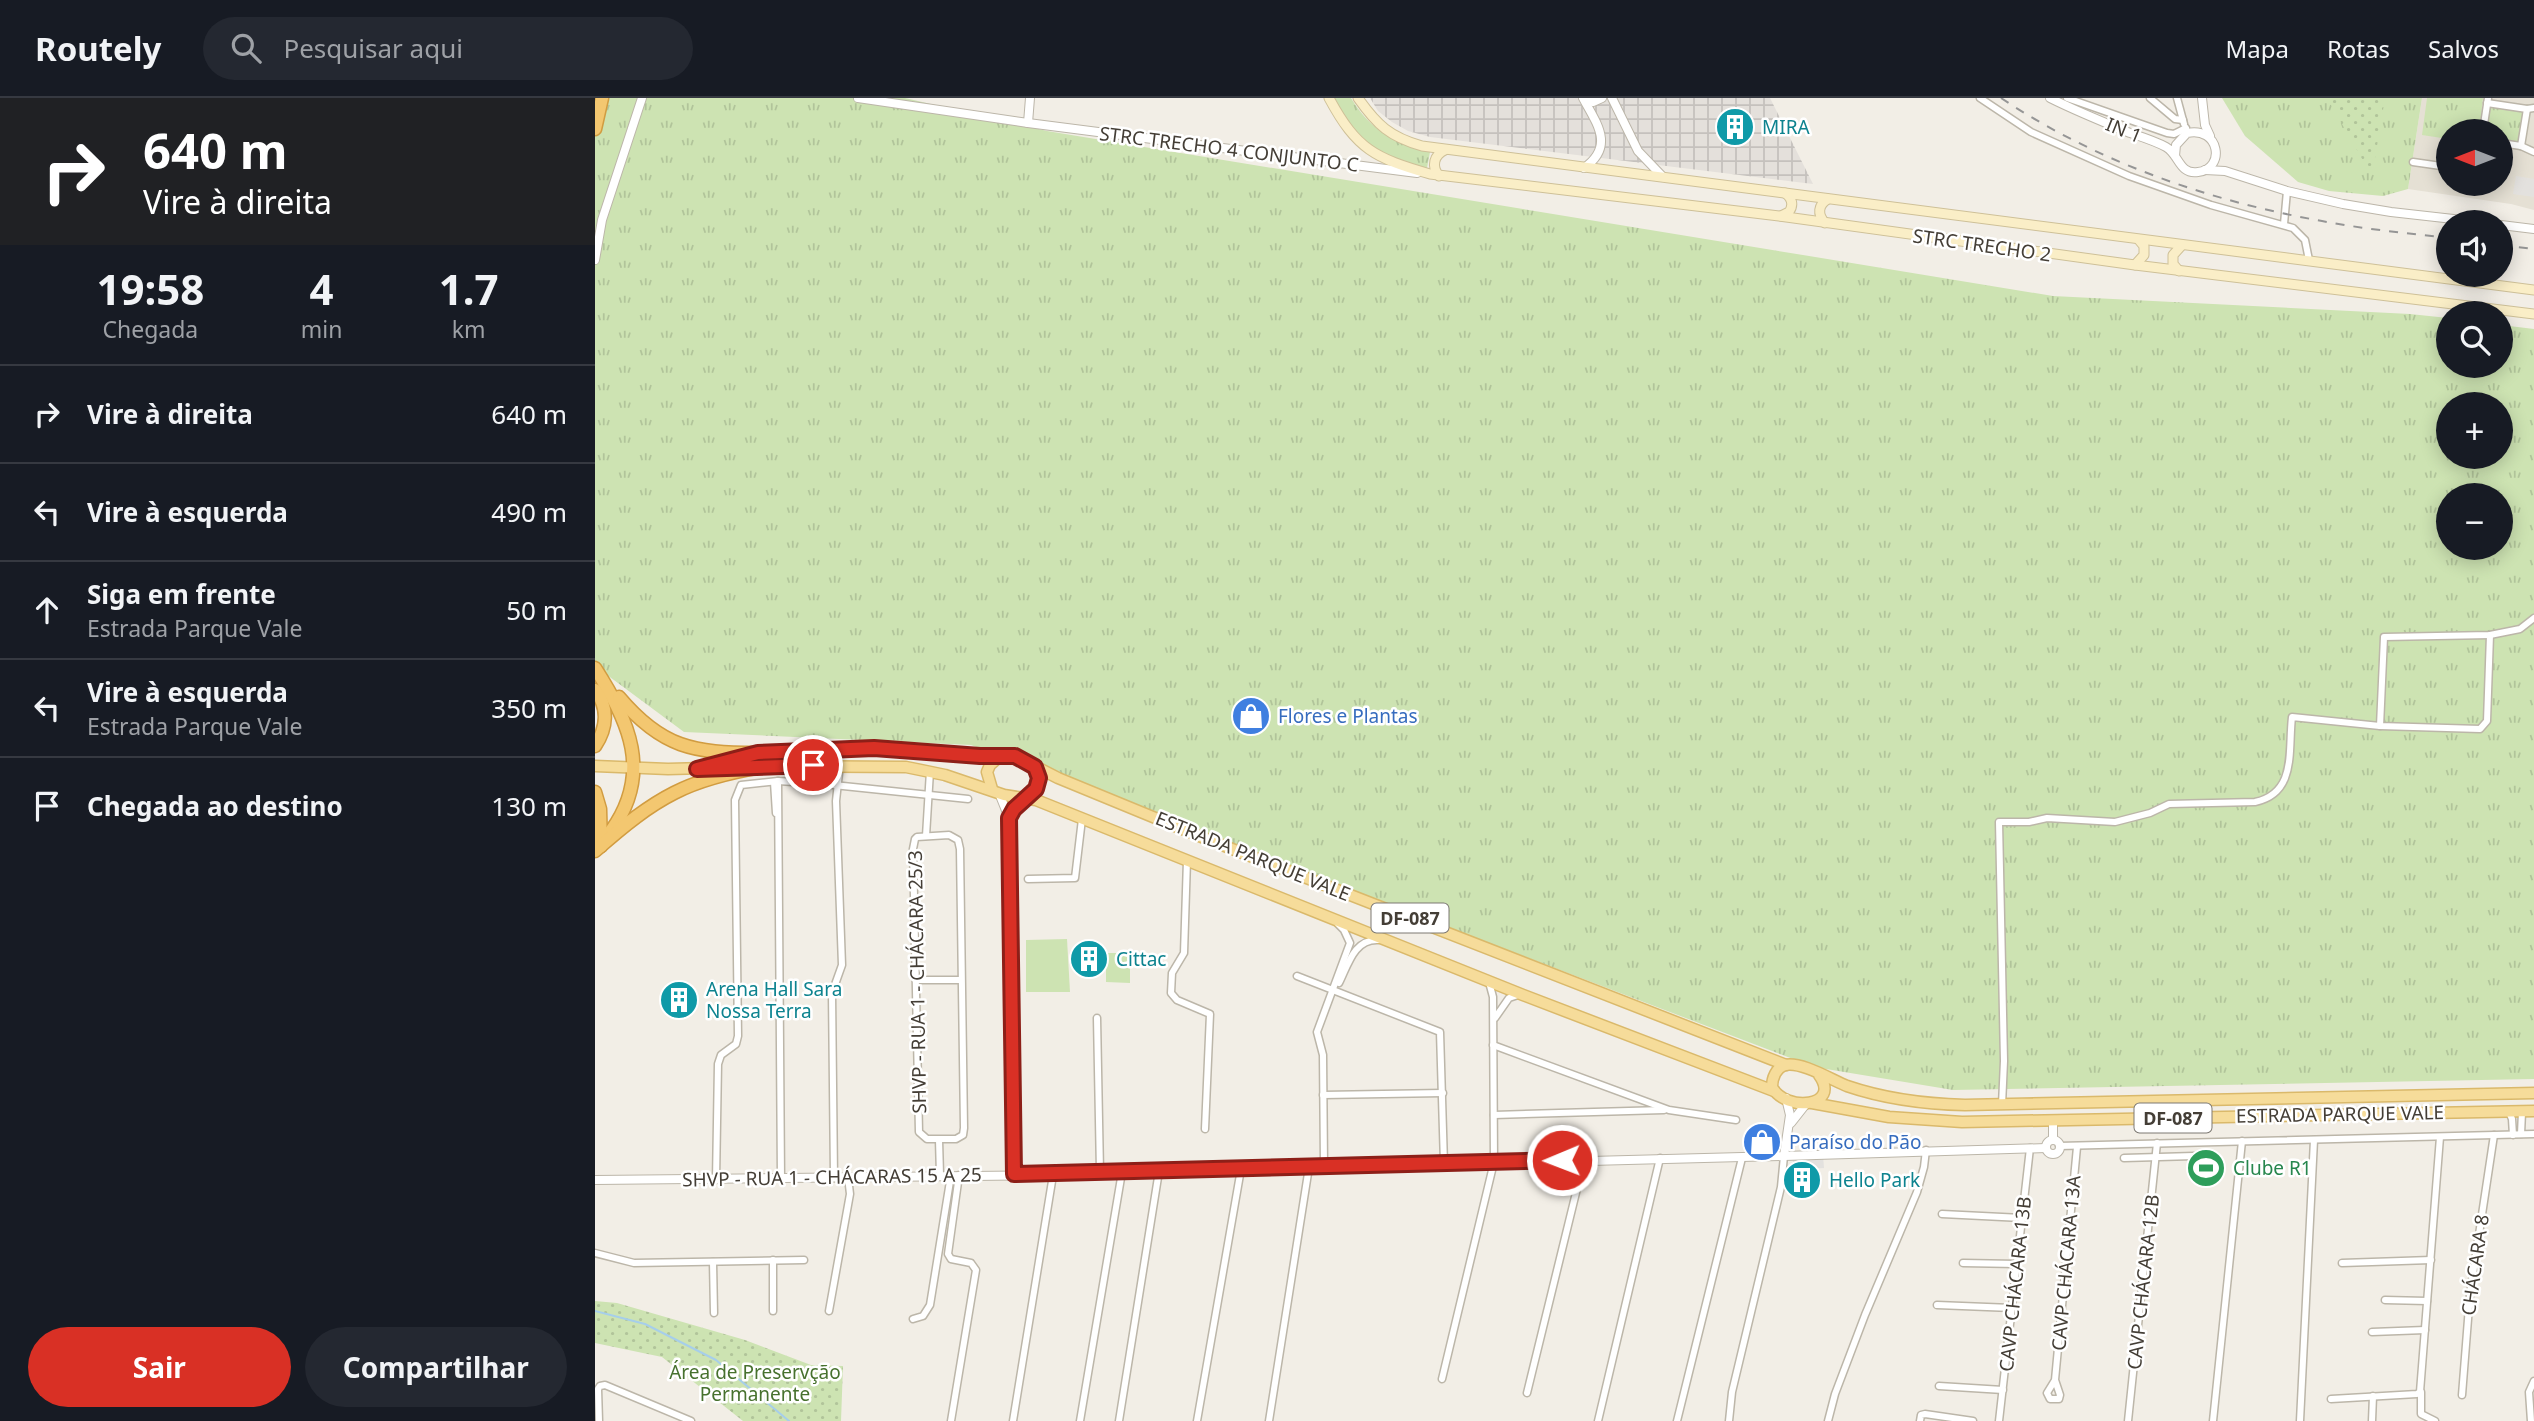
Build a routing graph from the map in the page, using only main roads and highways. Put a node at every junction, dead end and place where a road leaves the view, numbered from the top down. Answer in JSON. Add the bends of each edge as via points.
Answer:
{"nodes":[{"id":1,"x":602,"y":98,"type":"edge"},
{"id":2,"x":1329,"y":98,"type":"edge"},
{"id":3,"x":1358,"y":98,"type":"edge"},
{"id":4,"x":595,"y":129,"type":"edge"},
{"id":5,"x":1445,"y":150,"type":"junction"},
{"id":6,"x":1434,"y":175,"type":"junction"},
{"id":7,"x":1782,"y":192,"type":"junction"},
{"id":8,"x":1828,"y":199,"type":"junction"},
{"id":9,"x":1779,"y":216,"type":"junction"},
{"id":10,"x":1825,"y":223,"type":"junction"},
{"id":11,"x":2139,"y":240,"type":"junction"},
{"id":12,"x":2182,"y":245,"type":"junction"},
{"id":13,"x":2135,"y":265,"type":"junction"},
{"id":14,"x":2179,"y":271,"type":"junction"},
{"id":15,"x":2534,"y":290,"type":"edge"},
{"id":16,"x":2534,"y":314,"type":"edge"},
{"id":17,"x":595,"y":668,"type":"edge"},
{"id":18,"x":595,"y":690,"type":"edge"},
{"id":19,"x":595,"y":746,"type":"edge"},
{"id":20,"x":758,"y":753,"type":"junction"},
{"id":21,"x":999,"y":757,"type":"junction"},
{"id":22,"x":595,"y":766,"type":"edge"},
{"id":23,"x":769,"y":766,"type":"junction"},
{"id":24,"x":1035,"y":767,"type":"junction"},
{"id":25,"x":634,"y":768,"type":"junction"},
{"id":26,"x":697,"y":769,"type":"junction"},
{"id":27,"x":996,"y":791,"type":"junction"},
{"id":28,"x":595,"y":792,"type":"edge"},
{"id":29,"x":1026,"y":798,"type":"junction"},
{"id":30,"x":597,"y":826,"type":"edge"},
{"id":31,"x":598,"y":849,"type":"edge"},
{"id":32,"x":1786,"y":1065,"type":"junction"},
{"id":33,"x":1819,"y":1075,"type":"junction"},
{"id":34,"x":1774,"y":1091,"type":"junction"},
{"id":35,"x":2534,"y":1093,"type":"edge"},
{"id":36,"x":2293,"y":1099,"type":"junction"},
{"id":37,"x":1809,"y":1104,"type":"junction"},
{"id":38,"x":2528,"y":1111,"type":"edge"},
{"id":39,"x":2294,"y":1115,"type":"junction"}],
"edges":[{"from":1,"to":4,"type":"highway"},
{"from":2,"to":6,"type":"main road","name":"STRC TRECHO 2","via":[[1355,138],[1373,154]]},
{"from":3,"to":5,"type":"main road","name":"STRC TRECHO 2","via":[[1374,121],[1389,132],[1405,141]]},
{"from":5,"to":6,"type":"main road","via":[[1436,156]]},
{"from":5,"to":7,"type":"main road","name":"STRC TRECHO 2"},
{"from":6,"to":9,"type":"main road","name":"STRC TRECHO 2"},
{"from":7,"to":8,"type":"main road","name":"STRC TRECHO 2"},
{"from":7,"to":9,"type":"main road","via":[[1789,195],[1792,205]]},
{"from":8,"to":10,"type":"main road","via":[[1819,213]]},
{"from":8,"to":11,"type":"main road","name":"STRC TRECHO 2"},
{"from":9,"to":10,"type":"main road","name":"STRC TRECHO 2"},
{"from":10,"to":13,"type":"main road","name":"STRC TRECHO 2"},
{"from":11,"to":12,"type":"main road","name":"STRC TRECHO 2"},
{"from":11,"to":13,"type":"main road","via":[[2144,255]]},
{"from":12,"to":14,"type":"main road","via":[[2172,259]]},
{"from":12,"to":15,"type":"main road","name":"STRC TRECHO 2"},
{"from":13,"to":14,"type":"main road","name":"STRC TRECHO 2"},
{"from":14,"to":16,"type":"main road","name":"STRC TRECHO 2"},
{"from":17,"to":20,"type":"highway","via":[[631,711],[684,747]]},
{"from":17,"to":25,"type":"highway","via":[[622,714]]},
{"from":18,"to":19,"type":"highway","via":[[603,703],[605,721]]},
{"from":20,"to":21,"type":"main road","number":"DF-087","via":[[874,748]]},
{"from":20,"to":26,"type":"main road","number":"DF-087"},
{"from":21,"to":24,"type":"main road","number":"DF-087","via":[[1020,758]]},
{"from":21,"to":27,"type":"main road","via":[[986,772]]},
{"from":22,"to":25,"type":"main road","number":"DF-087"},
{"from":23,"to":26,"type":"main road","number":"DF-087"},
{"from":23,"to":27,"type":"main road","number":"DF-087","via":[[890,765],[930,771]]},
{"from":23,"to":31,"type":"highway","via":[[702,780],[670,793]]},
{"from":24,"to":29,"type":"main road","via":[[1038,783]]},
{"from":24,"to":32,"type":"main road","name":"ESTRADA PARQUE VALE","number":"DF-087","via":[[1204,838]]},
{"from":25,"to":26,"type":"main road","number":"DF-087"},
{"from":25,"to":31,"type":"highway","via":[[617,824]]},
{"from":27,"to":29,"type":"main road","number":"DF-087"},
{"from":28,"to":30,"type":"highway","via":[[600,809]]},
{"from":29,"to":34,"type":"main road","name":"ESTRADA PARQUE VALE","number":"DF-087"},
{"from":30,"to":31,"type":"highway"},
{"from":32,"to":33,"type":"main road","number":"DF-087"},
{"from":32,"to":34,"type":"main road","via":[[1773,1078]]},
{"from":33,"to":36,"type":"main road","name":"ESTRADA PARQUE VALE","number":"DF-087","via":[[1875,1094],[1930,1104]]},
{"from":33,"to":37,"type":"main road","via":[[1824,1089]]},
{"from":34,"to":37,"type":"main road","number":"DF-087"},
{"from":35,"to":36,"type":"main road","name":"ESTRADA PARQUE VALE","number":"DF-087"},
{"from":36,"to":39,"type":"main road","via":[[2289,1109]]},
{"from":37,"to":39,"type":"main road","name":"ESTRADA PARQUE VALE","number":"DF-087","via":[[1889,1117],[1962,1122]]},
{"from":38,"to":39,"type":"main road","name":"ESTRADA PARQUE VALE","number":"DF-087"}]}
